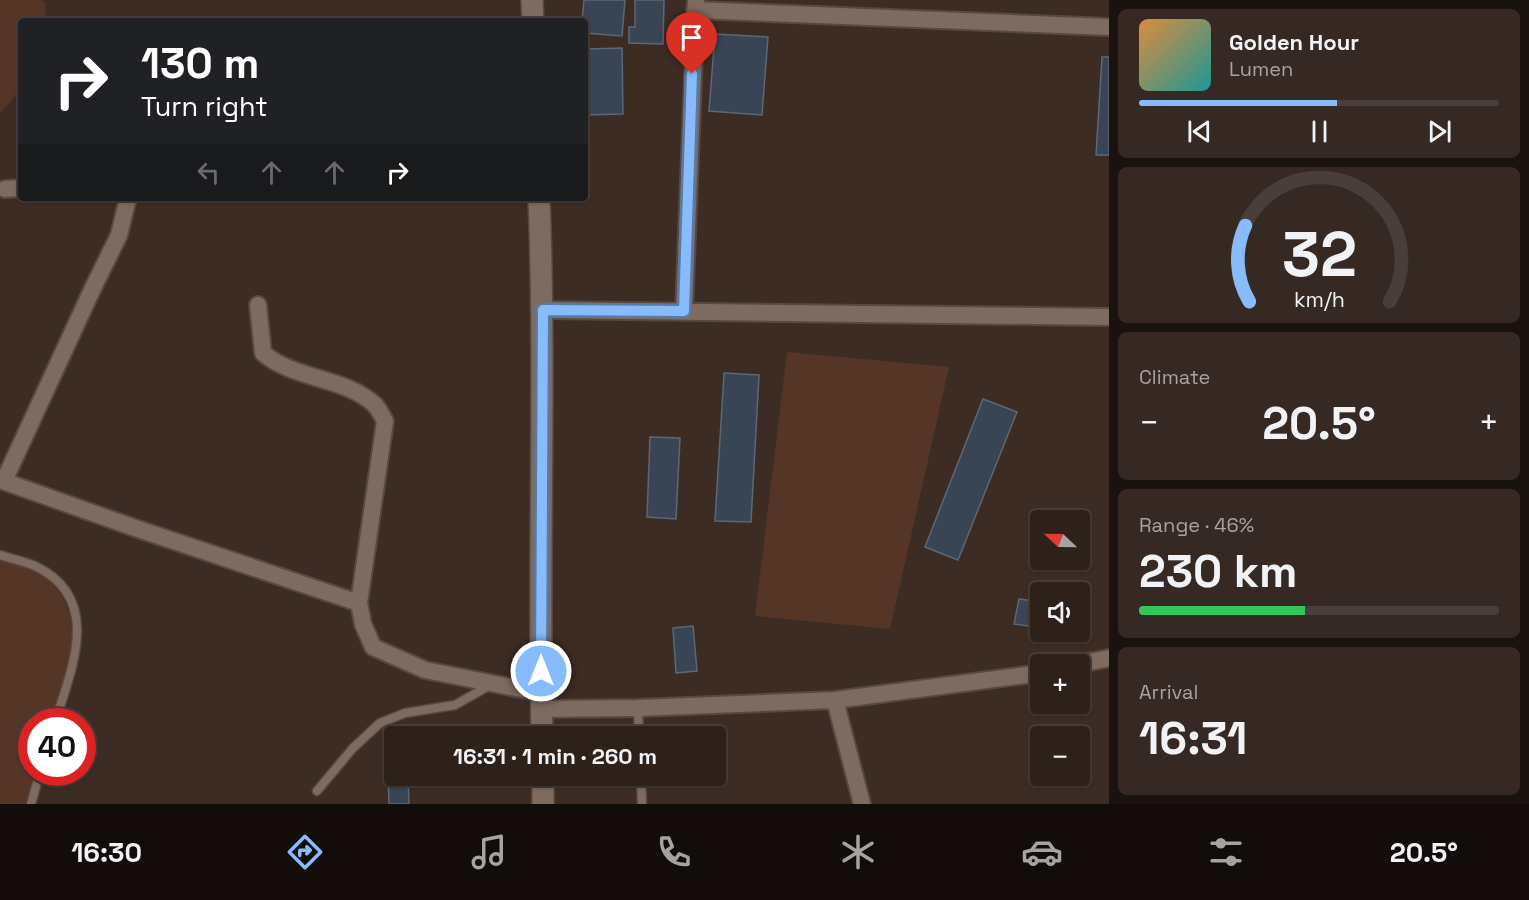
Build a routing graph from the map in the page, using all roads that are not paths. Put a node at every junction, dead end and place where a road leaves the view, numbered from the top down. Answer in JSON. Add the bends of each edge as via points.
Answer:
{"nodes":[{"id":1,"x":532,"y":0,"type":"edge"},
{"id":2,"x":696,"y":5,"type":"edge"},
{"id":3,"x":533,"y":18,"type":"edge"},
{"id":4,"x":1109,"y":27,"type":"edge"},
{"id":5,"x":127,"y":201,"type":"edge"},
{"id":6,"x":539,"y":201,"type":"edge"},
{"id":7,"x":258,"y":305,"type":"dead end"},
{"id":8,"x":543,"y":310,"type":"junction"},
{"id":9,"x":684,"y":311,"type":"junction"},
{"id":10,"x":1109,"y":317,"type":"edge"},
{"id":11,"x":2,"y":481,"type":"edge"},
{"id":12,"x":0,"y":555,"type":"edge"},
{"id":13,"x":359,"y":603,"type":"junction"},
{"id":14,"x":1109,"y":658,"type":"edge"},
{"id":15,"x":1090,"y":662,"type":"edge"},
{"id":16,"x":1030,"y":674,"type":"edge"},
{"id":17,"x":493,"y":683,"type":"junction"},
{"id":18,"x":835,"y":700,"type":"junction"},
{"id":19,"x":541,"y":701,"type":"junction"},
{"id":20,"x":60,"y":708,"type":"edge"},
{"id":21,"x":638,"y":708,"type":"junction"},
{"id":22,"x":542,"y":726,"type":"edge"},
{"id":23,"x":639,"y":726,"type":"edge"},
{"id":24,"x":36,"y":786,"type":"edge"},
{"id":25,"x":543,"y":786,"type":"edge"},
{"id":26,"x":641,"y":786,"type":"edge"},
{"id":27,"x":317,"y":791,"type":"dead end"},
{"id":28,"x":31,"y":804,"type":"edge"},
{"id":29,"x":543,"y":804,"type":"edge"},
{"id":30,"x":642,"y":804,"type":"edge"},
{"id":31,"x":862,"y":804,"type":"edge"}],
"edges":[{"from":1,"to":3,"type":"street"},
{"from":2,"to":4,"type":"street"},
{"from":2,"to":9,"type":"street"},
{"from":5,"to":11,"type":"street","via":[[119,236]]},
{"from":6,"to":8,"type":"street"},
{"from":7,"to":13,"type":"street","via":[[263,353],[277,365],[353,391],[375,405],[385,421]]},
{"from":8,"to":9,"type":"street"},
{"from":8,"to":19,"type":"street"},
{"from":9,"to":10,"type":"street"},
{"from":11,"to":13,"type":"street"},
{"from":12,"to":20,"type":"lane","via":[[45,573],[63,586],[75,606],[75,658]]},
{"from":13,"to":17,"type":"street","via":[[374,647],[425,670]]},
{"from":14,"to":15,"type":"street"},
{"from":16,"to":18,"type":"street"},
{"from":17,"to":19,"type":"street"},
{"from":17,"to":27,"type":"lane","via":[[455,705],[405,713],[380,723]]},
{"from":18,"to":21,"type":"street"},
{"from":18,"to":31,"type":"street"},
{"from":19,"to":21,"type":"street"},
{"from":19,"to":22,"type":"street"},
{"from":21,"to":23,"type":"lane"},
{"from":24,"to":28,"type":"lane"},
{"from":25,"to":29,"type":"street"},
{"from":26,"to":30,"type":"lane"}]}
